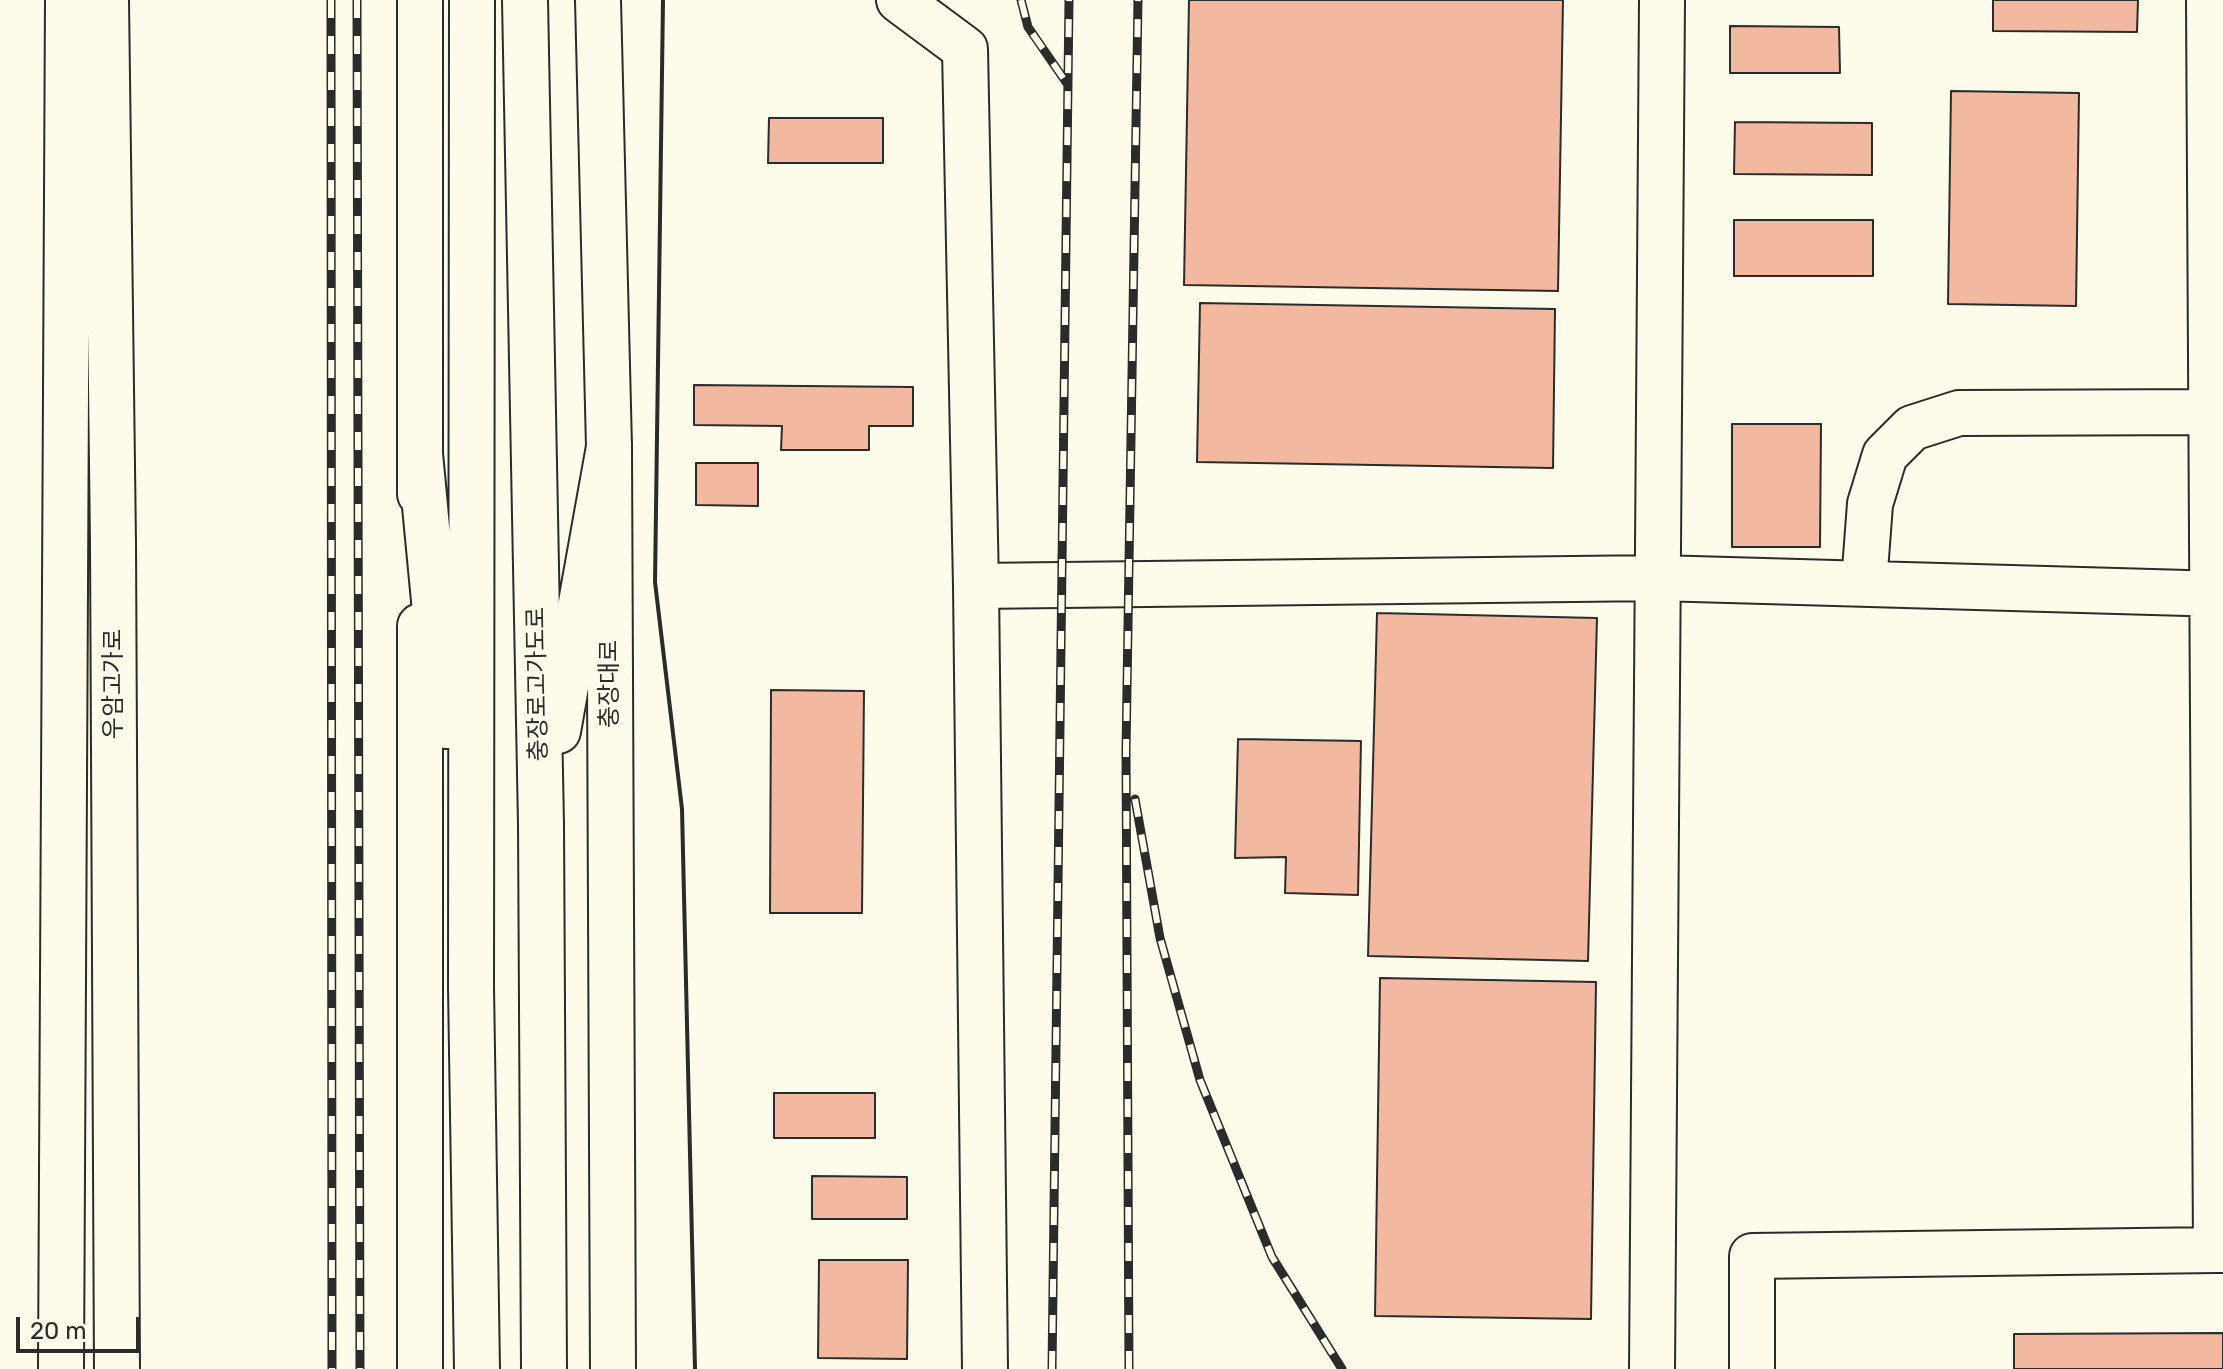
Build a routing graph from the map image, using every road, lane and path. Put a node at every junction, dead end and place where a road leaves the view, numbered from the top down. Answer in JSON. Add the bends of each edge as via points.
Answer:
{"nodes":[{"id":1,"x":68,"y":0,"type":"edge"},
{"id":2,"x":106,"y":0,"type":"edge"},
{"id":3,"x":420,"y":0,"type":"edge"},
{"id":4,"x":472,"y":0,"type":"edge"},
{"id":5,"x":525,"y":0,"type":"edge"},
{"id":6,"x":598,"y":0,"type":"edge"},
{"id":7,"x":899,"y":0,"type":"edge"},
{"id":8,"x":1662,"y":0,"type":"edge"},
{"id":9,"x":2209,"y":0,"type":"edge"},
{"id":10,"x":2212,"y":412,"type":"junction"},
{"id":11,"x":609,"y":447,"type":"junction"},
{"id":12,"x":420,"y":454,"type":"junction"},
{"id":13,"x":1658,"y":578,"type":"junction"},
{"id":14,"x":1864,"y":584,"type":"junction"},
{"id":15,"x":976,"y":586,"type":"junction"},
{"id":16,"x":2218,"y":594,"type":"edge"},
{"id":17,"x":541,"y":824,"type":"junction"},
{"id":18,"x":471,"y":987,"type":"junction"},
{"id":19,"x":2220,"y":1250,"type":"edge"},
{"id":20,"x":61,"y":1369,"type":"edge"},
{"id":21,"x":117,"y":1369,"type":"edge"},
{"id":22,"x":420,"y":1369,"type":"edge"},
{"id":23,"x":477,"y":1369,"type":"edge"},
{"id":24,"x":544,"y":1369,"type":"edge"},
{"id":25,"x":613,"y":1369,"type":"edge"},
{"id":26,"x":985,"y":1369,"type":"edge"},
{"id":27,"x":1652,"y":1369,"type":"edge"},
{"id":28,"x":1752,"y":1369,"type":"edge"}],
"edges":[{"from":1,"to":20,"type":"main road","name":"우암고가로"},
{"from":2,"to":21,"type":"main road","name":"우암고가로"},
{"from":3,"to":12,"type":"main road"},
{"from":4,"to":18,"type":"main road"},
{"from":5,"to":17,"type":"main road","name":"충장로고가도로"},
{"from":6,"to":11,"type":"main road","name":"충장대로"},
{"from":7,"to":15,"type":"main road","via":[[965,49]]},
{"from":8,"to":13,"type":"main road"},
{"from":9,"to":10,"type":"main road"},
{"from":10,"to":14,"type":"main road","via":[[1959,413],[1912,428],[1885,455],[1870,504]]},
{"from":10,"to":16,"type":"main road"},
{"from":11,"to":17,"type":"main road"},
{"from":11,"to":25,"type":"main road","name":"충장대로"},
{"from":12,"to":18,"type":"main road"},
{"from":12,"to":22,"type":"main road"},
{"from":13,"to":14,"type":"main road"},
{"from":13,"to":15,"type":"main road"},
{"from":13,"to":27,"type":"main road"},
{"from":14,"to":16,"type":"main road"},
{"from":15,"to":26,"type":"main road"},
{"from":16,"to":19,"type":"main road"},
{"from":17,"to":24,"type":"main road","name":"충장로고가도로"},
{"from":18,"to":23,"type":"main road"},
{"from":19,"to":28,"type":"main road","via":[[1752,1256]]}]}
